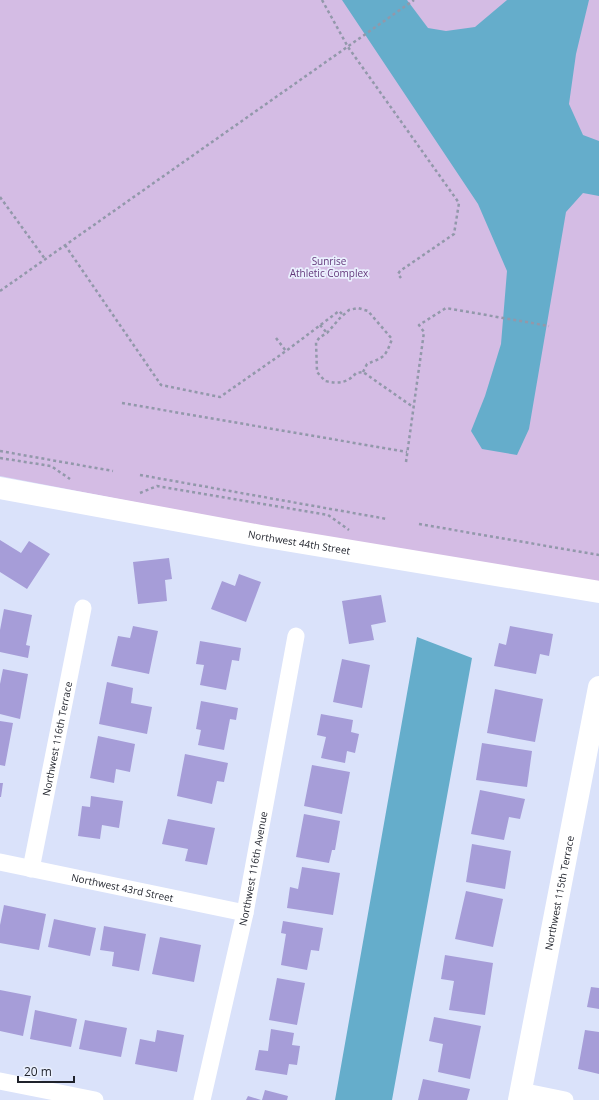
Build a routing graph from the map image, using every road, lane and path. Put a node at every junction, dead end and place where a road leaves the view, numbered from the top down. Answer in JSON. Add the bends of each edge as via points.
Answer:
{"nodes":[{"id":1,"x":322,"y":0,"type":"edge"},
{"id":2,"x":414,"y":0,"type":"edge"},
{"id":3,"x":348,"y":46,"type":"junction"},
{"id":4,"x":0,"y":197,"type":"edge"},
{"id":5,"x":65,"y":245,"type":"junction"},
{"id":6,"x":45,"y":259,"type":"junction"},
{"id":7,"x":400,"y":278,"type":"dead end"},
{"id":8,"x":0,"y":291,"type":"edge"},
{"id":9,"x":344,"y":315,"type":"junction"},
{"id":10,"x":320,"y":325,"type":"junction"},
{"id":11,"x":549,"y":326,"type":"dead end"},
{"id":12,"x":327,"y":334,"type":"junction"},
{"id":13,"x":276,"y":338,"type":"dead end"},
{"id":14,"x":286,"y":351,"type":"junction"},
{"id":15,"x":363,"y":372,"type":"junction"},
{"id":16,"x":122,"y":403,"type":"dead end"},
{"id":17,"x":413,"y":407,"type":"junction"},
{"id":18,"x":0,"y":452,"type":"edge"},
{"id":19,"x":407,"y":452,"type":"junction"},
{"id":20,"x":0,"y":458,"type":"edge"},
{"id":21,"x":406,"y":462,"type":"dead end"},
{"id":22,"x":113,"y":471,"type":"dead end"},
{"id":23,"x":140,"y":475,"type":"dead end"},
{"id":24,"x":76,"y":483,"type":"dead end"},
{"id":25,"x":0,"y":488,"type":"edge"},
{"id":26,"x":134,"y":492,"type":"dead end"},
{"id":27,"x":387,"y":519,"type":"dead end"},
{"id":28,"x":419,"y":524,"type":"dead end"},
{"id":29,"x":352,"y":532,"type":"dead end"},
{"id":30,"x":599,"y":555,"type":"edge"},
{"id":31,"x":599,"y":592,"type":"edge"},
{"id":32,"x":83,"y":608,"type":"dead end"},
{"id":33,"x":296,"y":636,"type":"dead end"},
{"id":34,"x":599,"y":686,"type":"edge"},
{"id":35,"x":0,"y":862,"type":"edge"},
{"id":36,"x":30,"y":869,"type":"junction"},
{"id":37,"x":245,"y":913,"type":"junction"},
{"id":38,"x":0,"y":1081,"type":"edge"},
{"id":39,"x":520,"y":1096,"type":"edge"},
{"id":40,"x":95,"y":1100,"type":"edge"},
{"id":41,"x":202,"y":1100,"type":"edge"},
{"id":42,"x":566,"y":1100,"type":"edge"}],
"edges":[{"from":1,"to":3,"type":"path"},
{"from":2,"to":3,"type":"path"},
{"from":3,"to":5,"type":"path"},
{"from":3,"to":7,"type":"path","via":[[459,203],[454,234],[400,271]]},
{"from":4,"to":6,"type":"path"},
{"from":5,"to":6,"type":"path"},
{"from":5,"to":14,"type":"path","via":[[161,385],[220,397]]},
{"from":6,"to":8,"type":"path"},
{"from":9,"to":10,"type":"path","via":[[339,311]]},
{"from":9,"to":12,"type":"path"},
{"from":9,"to":15,"type":"path","via":[[349,310],[358,308],[368,311],[392,339],[385,355],[367,364]]},
{"from":10,"to":12,"type":"path"},
{"from":10,"to":14,"type":"path"},
{"from":11,"to":17,"type":"path","via":[[446,308],[419,326],[424,332]]},
{"from":12,"to":15,"type":"path","via":[[316,342],[317,372],[325,381],[350,380],[356,373]]},
{"from":13,"to":14,"type":"path"},
{"from":15,"to":17,"type":"path"},
{"from":16,"to":19,"type":"path"},
{"from":17,"to":19,"type":"path"},
{"from":18,"to":22,"type":"path"},
{"from":19,"to":21,"type":"path"},
{"from":20,"to":24,"type":"path","via":[[51,466]]},
{"from":23,"to":27,"type":"path"},
{"from":25,"to":31,"type":"street","name":"Northwest 44th Street"},
{"from":26,"to":29,"type":"path","via":[[141,493],[156,486],[328,514]]},
{"from":28,"to":30,"type":"path"},
{"from":32,"to":36,"type":"street","name":"Northwest 116th Terrace"},
{"from":33,"to":37,"type":"street","name":"Northwest 116th Avenue"},
{"from":34,"to":39,"type":"street","name":"Northwest 115th Terrace"},
{"from":35,"to":36,"type":"street","name":"Northwest 43rd Street"},
{"from":36,"to":37,"type":"street","name":"Northwest 43rd Street"},
{"from":37,"to":41,"type":"street","name":"Northwest 116th Avenue"},
{"from":38,"to":40,"type":"street"},
{"from":39,"to":42,"type":"street"}]}
